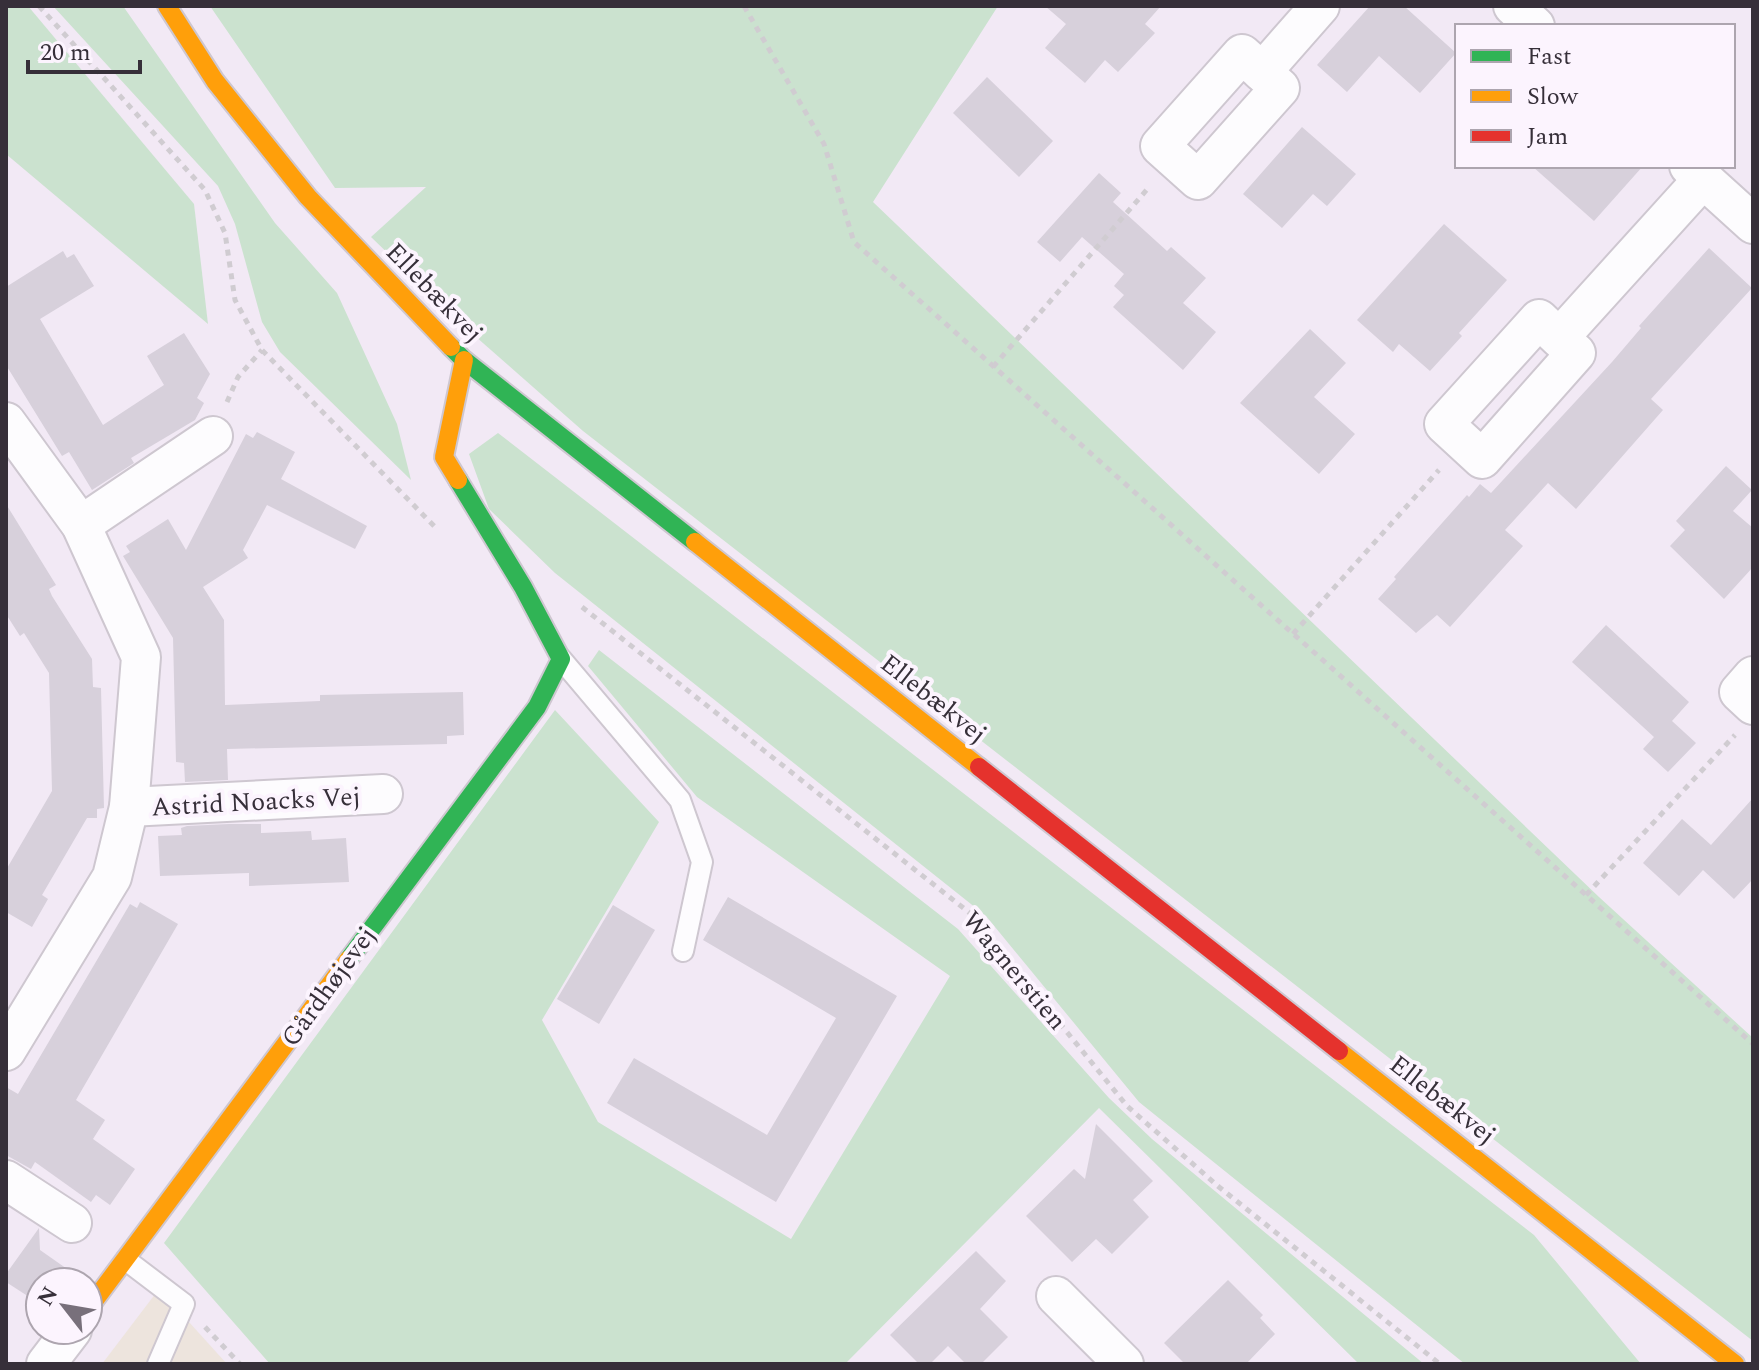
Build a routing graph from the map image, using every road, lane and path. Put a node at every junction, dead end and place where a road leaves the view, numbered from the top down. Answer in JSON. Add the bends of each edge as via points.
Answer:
{"nodes":[{"id":1,"x":39,"y":6,"type":"edge"},
{"id":2,"x":167,"y":6,"type":"edge"},
{"id":3,"x":744,"y":6,"type":"edge"},
{"id":4,"x":1320,"y":6,"type":"edge"},
{"id":5,"x":1513,"y":6,"type":"edge"},
{"id":6,"x":1560,"y":6,"type":"edge"},
{"id":7,"x":1533,"y":24,"type":"edge"},
{"id":8,"x":1544,"y":24,"type":"edge"},
{"id":9,"x":1262,"y":72,"type":"junction"},
{"id":10,"x":1174,"y":159,"type":"junction"},
{"id":11,"x":1696,"y":172,"type":"edge"},
{"id":12,"x":1753,"y":224,"type":"edge"},
{"id":13,"x":1559,"y":338,"type":"junction"},
{"id":14,"x":262,"y":350,"type":"junction"},
{"id":15,"x":464,"y":360,"type":"junction"},
{"id":16,"x":993,"y":367,"type":"junction"},
{"id":17,"x":6,"y":422,"type":"edge"},
{"id":18,"x":213,"y":436,"type":"joint"},
{"id":19,"x":1464,"y":443,"type":"junction"},
{"id":20,"x":81,"y":525,"type":"junction"},
{"id":21,"x":440,"y":531,"type":"dead end"},
{"id":22,"x":523,"y":587,"type":"junction"},
{"id":23,"x":1293,"y":634,"type":"junction"},
{"id":24,"x":561,"y":659,"type":"junction"},
{"id":25,"x":1753,"y":676,"type":"edge"},
{"id":26,"x":1748,"y":716,"type":"edge"},
{"id":27,"x":383,"y":794,"type":"dead end"},
{"id":28,"x":129,"y":807,"type":"junction"},
{"id":29,"x":1586,"y":895,"type":"junction"},
{"id":30,"x":683,"y":951,"type":"dead end"},
{"id":31,"x":1753,"y":1044,"type":"edge"},
{"id":32,"x":6,"y":1051,"type":"edge"},
{"id":33,"x":6,"y":1180,"type":"edge"},
{"id":34,"x":72,"y":1223,"type":"dead end"},
{"id":35,"x":126,"y":1260,"type":"junction"},
{"id":36,"x":104,"y":1288,"type":"edge"},
{"id":37,"x":1056,"y":1296,"type":"dead end"},
{"id":38,"x":184,"y":1304,"type":"junction"},
{"id":39,"x":60,"y":1346,"type":"edge"},
{"id":40,"x":46,"y":1364,"type":"edge"},
{"id":41,"x":158,"y":1364,"type":"edge"},
{"id":42,"x":240,"y":1364,"type":"edge"},
{"id":43,"x":1124,"y":1364,"type":"edge"},
{"id":44,"x":1440,"y":1364,"type":"edge"},
{"id":45,"x":1735,"y":1364,"type":"edge"}],
"edges":[{"from":1,"to":14,"type":"path","via":[[205,190],[225,233],[235,300]]},
{"from":2,"to":15,"type":"street","name":"Ellebækvej","via":[[215,81],[308,197]]},
{"from":3,"to":16,"type":"path","via":[[824,144],[854,242]]},
{"from":4,"to":9,"type":"street"},
{"from":5,"to":7,"type":"street"},
{"from":6,"to":8,"type":"street"},
{"from":9,"to":10,"type":"street","via":[[1242,54],[1160,146]]},
{"from":9,"to":10,"type":"street","via":[[1280,88],[1198,180]]},
{"from":10,"to":16,"type":"path"},
{"from":11,"to":12,"type":"street"},
{"from":11,"to":13,"type":"street"},
{"from":13,"to":19,"type":"street","via":[[1576,353],[1482,459]]},
{"from":13,"to":19,"type":"street","via":[[1539,319],[1444,424]]},
{"from":14,"to":18,"type":"path","via":[[238,377]]},
{"from":14,"to":21,"type":"path"},
{"from":15,"to":22,"type":"street","via":[[444,457]]},
{"from":15,"to":45,"type":"street","name":"Ellebækvej"},
{"from":16,"to":23,"type":"path"},
{"from":17,"to":20,"type":"street","name":"Astrid Noacks Vej"},
{"from":18,"to":20,"type":"street"},
{"from":19,"to":23,"type":"path"},
{"from":20,"to":28,"type":"street","name":"Astrid Noacks Vej","via":[[141,657]]},
{"from":22,"to":24,"type":"street"},
{"from":22,"to":44,"type":"path","name":"Wagnerstien","via":[[570,598],[971,914],[1127,1106]]},
{"from":23,"to":29,"type":"path"},
{"from":24,"to":30,"type":"lane","via":[[680,800],[702,862]]},
{"from":24,"to":35,"type":"street","name":"Gårdhøjevej","via":[[537,707]]},
{"from":25,"to":26,"type":"street","via":[[1739,692]]},
{"from":26,"to":29,"type":"path"},
{"from":27,"to":28,"type":"street","name":"Astrid Noacks Vej"},
{"from":28,"to":32,"type":"street","name":"Astrid Noacks Vej","via":[[112,877]]},
{"from":29,"to":31,"type":"path"},
{"from":33,"to":34,"type":"street"},
{"from":35,"to":36,"type":"street","name":"Gårdhøjevej"},
{"from":35,"to":38,"type":"lane"},
{"from":37,"to":43,"type":"street"},
{"from":38,"to":41,"type":"lane"},
{"from":38,"to":42,"type":"path"},
{"from":39,"to":40,"type":"street"}]}
